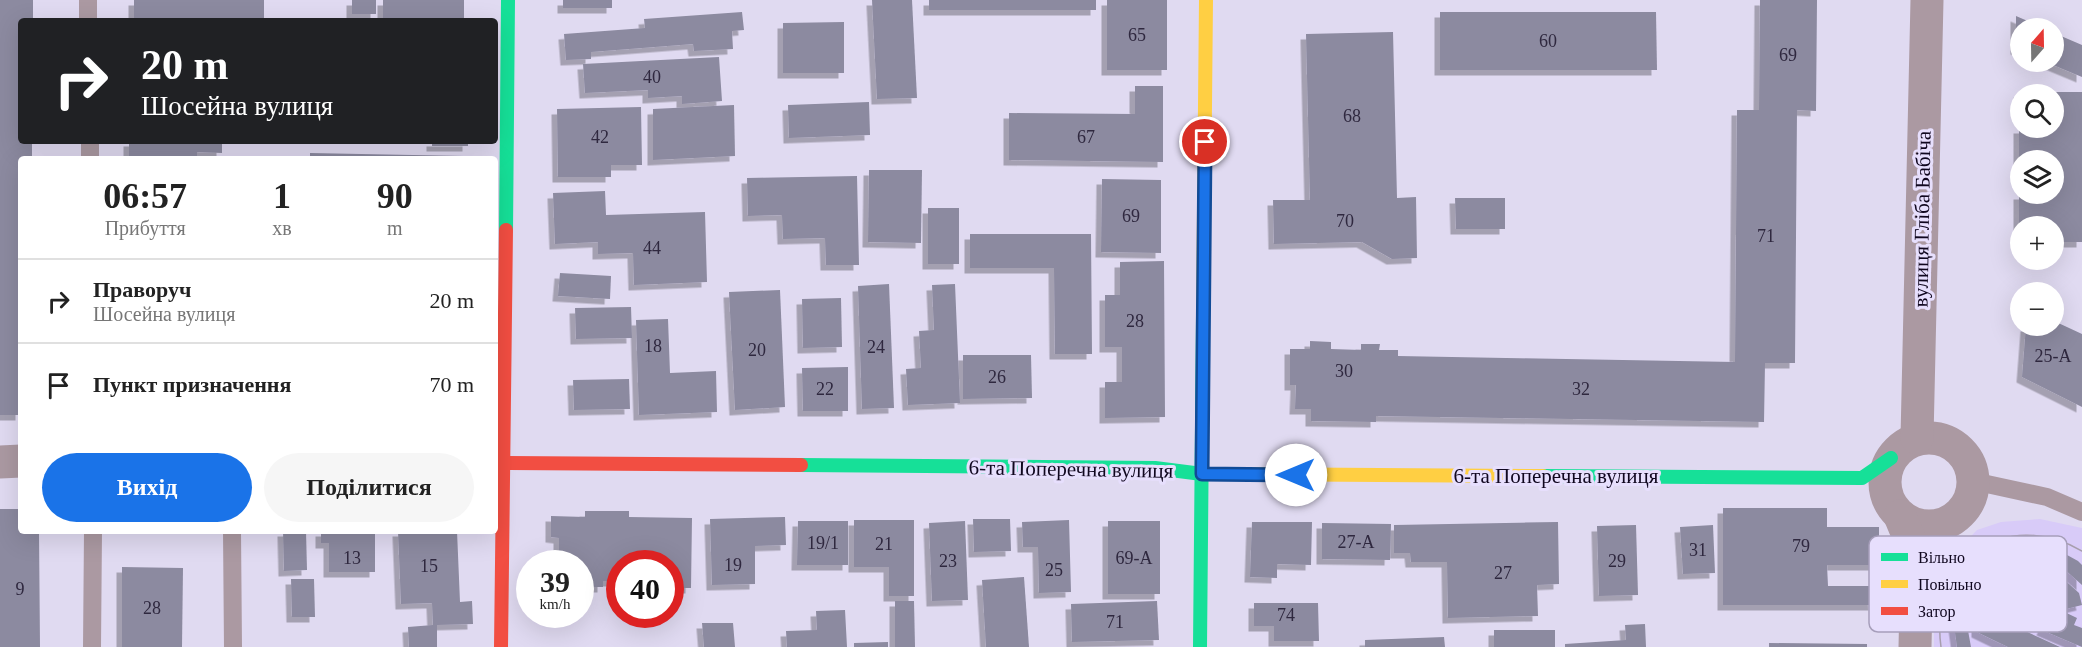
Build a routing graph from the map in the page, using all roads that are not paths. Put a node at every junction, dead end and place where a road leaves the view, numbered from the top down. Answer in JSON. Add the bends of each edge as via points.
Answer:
{"nodes":[{"id":1,"x":88,"y":0,"type":"edge"},
{"id":2,"x":508,"y":0,"type":"edge"},
{"id":3,"x":1206,"y":0,"type":"edge"},
{"id":4,"x":1927,"y":0,"type":"edge"},
{"id":5,"x":88,"y":18,"type":"edge"},
{"id":6,"x":1917,"y":438,"type":"junction"},
{"id":7,"x":1891,"y":458,"type":"junction"},
{"id":8,"x":0,"y":462,"type":"edge"},
{"id":9,"x":18,"y":462,"type":"edge"},
{"id":10,"x":499,"y":463,"type":"edge"},
{"id":11,"x":1202,"y":474,"type":"junction"},
{"id":12,"x":1862,"y":478,"type":"junction"},
{"id":13,"x":1973,"y":481,"type":"junction"},
{"id":14,"x":1895,"y":509,"type":"junction"},
{"id":15,"x":2082,"y":512,"type":"edge"},
{"id":16,"x":1942,"y":525,"type":"junction"},
{"id":17,"x":93,"y":534,"type":"edge"},
{"id":18,"x":231,"y":534,"type":"edge"},
{"id":19,"x":1908,"y":536,"type":"edge"},
{"id":20,"x":1933,"y":536,"type":"edge"},
{"id":21,"x":1915,"y":632,"type":"edge"},
{"id":22,"x":92,"y":647,"type":"edge"},
{"id":23,"x":233,"y":647,"type":"edge"},
{"id":24,"x":501,"y":647,"type":"edge"},
{"id":25,"x":1200,"y":647,"type":"edge"},
{"id":26,"x":1915,"y":647,"type":"edge"}],
"edges":[{"from":1,"to":5,"type":"lane"},
{"from":2,"to":10,"type":"street"},
{"from":3,"to":11,"type":"street"},
{"from":4,"to":6,"type":"street","name":"вулиця Гліба Бабіча"},
{"from":6,"to":7,"type":"street"},
{"from":6,"to":13,"type":"street","via":[[1946,441],[1960,451],[1970,465]]},
{"from":7,"to":12,"type":"street"},
{"from":7,"to":14,"type":"street","via":[[1884,487]]},
{"from":8,"to":9,"type":"street"},
{"from":10,"to":11,"type":"street","name":"6-та Поперечна вулиця","via":[[1155,468]]},
{"from":10,"to":24,"type":"street"},
{"from":11,"to":12,"type":"street","name":"6-та Поперечна вулиця"},
{"from":11,"to":25,"type":"street"},
{"from":12,"to":14,"type":"street"},
{"from":13,"to":15,"type":"lane","via":[[2047,497]]},
{"from":13,"to":16,"type":"street","via":[[1965,508]]},
{"from":14,"to":16,"type":"street","via":[[1914,524]]},
{"from":14,"to":19,"type":"street"},
{"from":16,"to":20,"type":"street"},
{"from":17,"to":22,"type":"lane"},
{"from":18,"to":23,"type":"lane"},
{"from":21,"to":26,"type":"street"}]}
